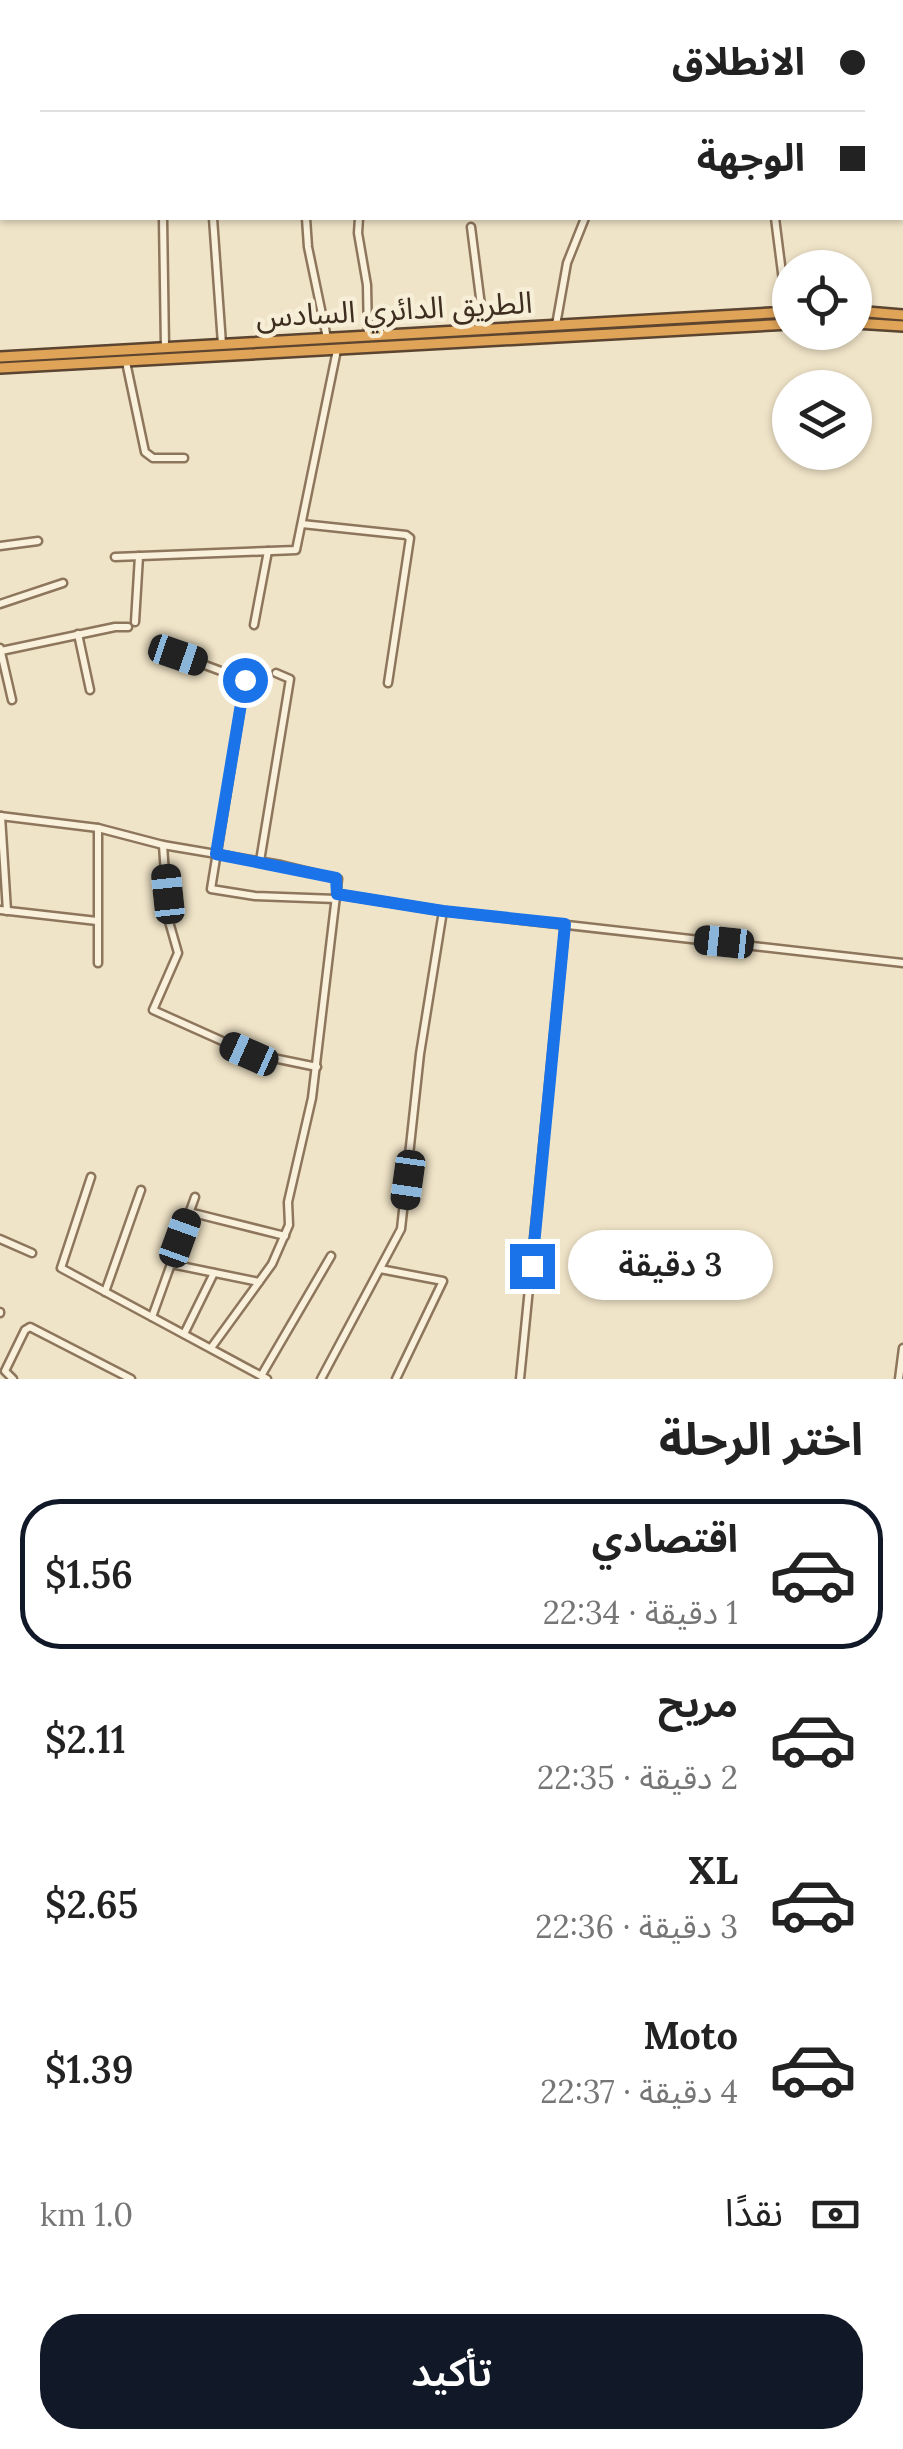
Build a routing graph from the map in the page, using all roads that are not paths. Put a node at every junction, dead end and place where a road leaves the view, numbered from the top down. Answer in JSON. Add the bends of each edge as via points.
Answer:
{"nodes":[{"id":1,"x":163,"y":220,"type":"edge"},
{"id":2,"x":213,"y":220,"type":"edge"},
{"id":3,"x":306,"y":220,"type":"edge"},
{"id":4,"x":359,"y":220,"type":"edge"},
{"id":5,"x":584,"y":220,"type":"edge"},
{"id":6,"x":776,"y":220,"type":"edge"},
{"id":7,"x":471,"y":227,"type":"dead end"},
{"id":8,"x":780,"y":250,"type":"edge"},
{"id":9,"x":772,"y":313,"type":"edge"},
{"id":10,"x":872,"y":313,"type":"edge"},
{"id":11,"x":903,"y":315,"type":"edge"},
{"id":12,"x":872,"y":324,"type":"edge"},
{"id":13,"x":556,"y":325,"type":"junction"},
{"id":14,"x":772,"y":325,"type":"edge"},
{"id":15,"x":903,"y":326,"type":"edge"},
{"id":16,"x":484,"y":329,"type":"junction"},
{"id":17,"x":368,"y":336,"type":"junction"},
{"id":18,"x":327,"y":338,"type":"junction"},
{"id":19,"x":314,"y":339,"type":"junction"},
{"id":20,"x":222,"y":344,"type":"junction"},
{"id":21,"x":164,"y":347,"type":"junction"},
{"id":22,"x":337,"y":350,"type":"junction"},
{"id":23,"x":315,"y":351,"type":"junction"},
{"id":24,"x":0,"y":357,"type":"edge"},
{"id":25,"x":126,"y":362,"type":"junction"},
{"id":26,"x":0,"y":368,"type":"edge"},
{"id":27,"x":184,"y":458,"type":"dead end"},
{"id":28,"x":302,"y":524,"type":"junction"},
{"id":29,"x":38,"y":542,"type":"dead end"},
{"id":30,"x":0,"y":546,"type":"edge"},
{"id":31,"x":268,"y":551,"type":"junction"},
{"id":32,"x":139,"y":556,"type":"junction"},
{"id":33,"x":115,"y":557,"type":"dead end"},
{"id":34,"x":63,"y":584,"type":"dead end"},
{"id":35,"x":0,"y":604,"type":"edge"},
{"id":36,"x":254,"y":625,"type":"dead end"},
{"id":37,"x":78,"y":634,"type":"junction"},
{"id":38,"x":0,"y":649,"type":"edge"},
{"id":39,"x":178,"y":655,"type":"dead end"},
{"id":40,"x":276,"y":673,"type":"dead end"},
{"id":41,"x":388,"y":683,"type":"dead end"},
{"id":42,"x":90,"y":690,"type":"dead end"},
{"id":43,"x":12,"y":700,"type":"dead end"},
{"id":44,"x":0,"y":816,"type":"edge"},
{"id":45,"x":98,"y":828,"type":"junction"},
{"id":46,"x":163,"y":845,"type":"junction"},
{"id":47,"x":216,"y":854,"type":"junction"},
{"id":48,"x":260,"y":861,"type":"junction"},
{"id":49,"x":337,"y":896,"type":"junction"},
{"id":50,"x":4,"y":910,"type":"edge"},
{"id":51,"x":443,"y":911,"type":"junction"},
{"id":52,"x":97,"y":921,"type":"junction"},
{"id":53,"x":565,"y":924,"type":"junction"},
{"id":54,"x":903,"y":963,"type":"edge"},
{"id":55,"x":98,"y":964,"type":"dead end"},
{"id":56,"x":317,"y":1067,"type":"junction"},
{"id":57,"x":91,"y":1177,"type":"dead end"},
{"id":58,"x":141,"y":1190,"type":"dead end"},
{"id":59,"x":195,"y":1197,"type":"dead end"},
{"id":60,"x":189,"y":1212,"type":"junction"},
{"id":61,"x":286,"y":1236,"type":"junction"},
{"id":62,"x":0,"y":1239,"type":"edge"},
{"id":63,"x":32,"y":1254,"type":"dead end"},
{"id":64,"x":331,"y":1256,"type":"dead end"},
{"id":65,"x":171,"y":1264,"type":"junction"},
{"id":66,"x":380,"y":1269,"type":"junction"},
{"id":67,"x":214,"y":1273,"type":"junction"},
{"id":68,"x":260,"y":1282,"type":"junction"},
{"id":69,"x":106,"y":1292,"type":"junction"},
{"id":70,"x":152,"y":1317,"type":"junction"},
{"id":71,"x":184,"y":1334,"type":"junction"},
{"id":72,"x":211,"y":1348,"type":"junction"},
{"id":73,"x":903,"y":1352,"type":"edge"},
{"id":74,"x":116,"y":1376,"type":"edge"},
{"id":75,"x":264,"y":1378,"type":"edge"},
{"id":76,"x":12,"y":1379,"type":"edge"},
{"id":77,"x":131,"y":1379,"type":"edge"},
{"id":78,"x":321,"y":1379,"type":"edge"},
{"id":79,"x":396,"y":1379,"type":"edge"},
{"id":80,"x":520,"y":1379,"type":"edge"},
{"id":81,"x":899,"y":1379,"type":"edge"}],
"edges":[{"from":1,"to":21,"type":"street"},
{"from":2,"to":20,"type":"street"},
{"from":3,"to":18,"type":"street"},
{"from":4,"to":17,"type":"street"},
{"from":5,"to":13,"type":"street","via":[[567,263]]},
{"from":6,"to":8,"type":"street"},
{"from":7,"to":16,"type":"street"},
{"from":9,"to":13,"type":"highway","name":"الطريق الدائري السادس"},
{"from":10,"to":11,"type":"highway"},
{"from":12,"to":15,"type":"highway"},
{"from":13,"to":16,"type":"highway","name":"الطريق الدائري السادس"},
{"from":14,"to":22,"type":"highway","name":"الطريق الدائري السادس"},
{"from":16,"to":17,"type":"highway","name":"الطريق الدائري السادس"},
{"from":17,"to":18,"type":"highway","name":"الطريق الدائري السادس"},
{"from":18,"to":19,"type":"highway","name":"الطريق الدائري السادس"},
{"from":19,"to":20,"type":"highway","name":"الطريق الدائري السادس"},
{"from":19,"to":23,"type":"highway"},
{"from":20,"to":21,"type":"highway","name":"الطريق الدائري السادس"},
{"from":21,"to":24,"type":"highway","name":"الطريق الدائري السادس"},
{"from":22,"to":23,"type":"highway","name":"الطريق الدائري السادس"},
{"from":22,"to":28,"type":"street"},
{"from":23,"to":25,"type":"highway","name":"الطريق الدائري السادس"},
{"from":25,"to":26,"type":"highway","name":"الطريق الدائري السادس"},
{"from":25,"to":27,"type":"street","via":[[145,452]]},
{"from":28,"to":31,"type":"street","via":[[296,550]]},
{"from":28,"to":41,"type":"street","via":[[410,538]]},
{"from":29,"to":30,"type":"street"},
{"from":31,"to":32,"type":"street"},
{"from":31,"to":36,"type":"street"},
{"from":32,"to":33,"type":"street"},
{"from":32,"to":37,"type":"street","via":[[132,624]]},
{"from":34,"to":35,"type":"street"},
{"from":37,"to":38,"type":"street"},
{"from":37,"to":42,"type":"street"},
{"from":38,"to":43,"type":"street"},
{"from":39,"to":47,"type":"street","via":[[245,680]]},
{"from":40,"to":48,"type":"street","via":[[290,680]]},
{"from":44,"to":45,"type":"street"},
{"from":44,"to":50,"type":"street"},
{"from":45,"to":46,"type":"street"},
{"from":45,"to":52,"type":"street"},
{"from":46,"to":47,"type":"street"},
{"from":46,"to":56,"type":"street","via":[[168,918],[178,953],[153,1010],[249,1054]]},
{"from":47,"to":48,"type":"street"},
{"from":47,"to":49,"type":"street","via":[[209,886],[214,892]]},
{"from":48,"to":49,"type":"street","via":[[336,878]]},
{"from":49,"to":51,"type":"street"},
{"from":49,"to":56,"type":"street"},
{"from":50,"to":52,"type":"street"},
{"from":51,"to":53,"type":"street"},
{"from":51,"to":66,"type":"street","via":[[401,1230]]},
{"from":52,"to":55,"type":"street"},
{"from":53,"to":54,"type":"street"},
{"from":53,"to":80,"type":"street"},
{"from":56,"to":61,"type":"street"},
{"from":57,"to":69,"type":"street","via":[[61,1268]]},
{"from":58,"to":69,"type":"street"},
{"from":59,"to":60,"type":"street"},
{"from":60,"to":61,"type":"street"},
{"from":60,"to":65,"type":"street"},
{"from":61,"to":68,"type":"street"},
{"from":62,"to":63,"type":"street"},
{"from":64,"to":75,"type":"street"},
{"from":65,"to":67,"type":"street"},
{"from":65,"to":70,"type":"street"},
{"from":66,"to":78,"type":"street"},
{"from":66,"to":79,"type":"street","via":[[443,1282]]},
{"from":67,"to":68,"type":"street"},
{"from":67,"to":71,"type":"street"},
{"from":68,"to":72,"type":"street"},
{"from":69,"to":70,"type":"street"},
{"from":70,"to":71,"type":"street"},
{"from":71,"to":72,"type":"street"},
{"from":72,"to":75,"type":"street"},
{"from":73,"to":81,"type":"street"},
{"from":74,"to":76,"type":"street","via":[[30,1328],[5,1371]]},
{"from":74,"to":77,"type":"street"}]}
